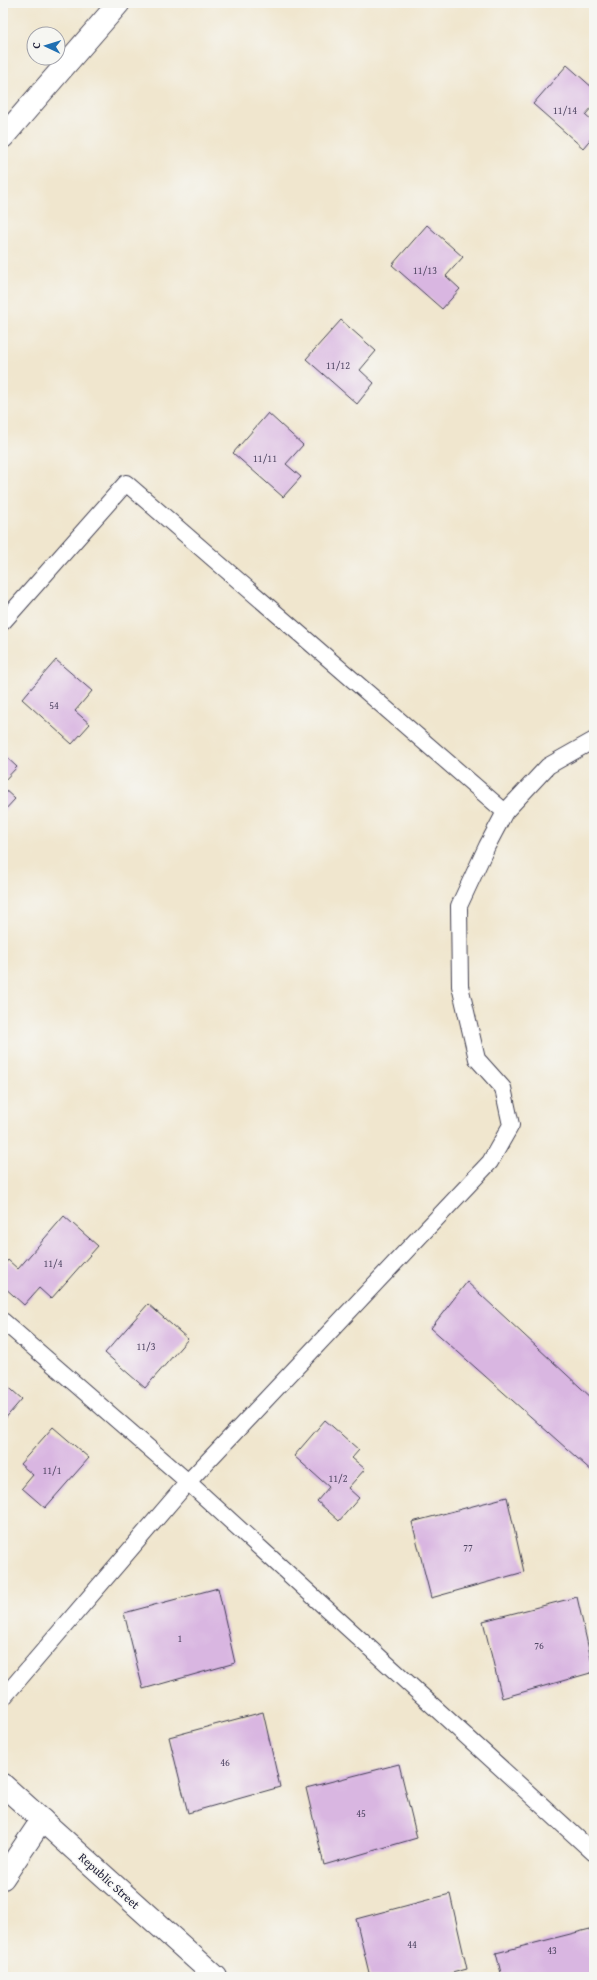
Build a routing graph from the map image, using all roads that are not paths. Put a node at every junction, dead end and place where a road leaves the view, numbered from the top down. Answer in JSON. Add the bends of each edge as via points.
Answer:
{"nodes":[{"id":1,"x":119,"y":3,"type":"edge"},
{"id":2,"x":3,"y":136,"type":"edge"},
{"id":3,"x":3,"y":622,"type":"edge"},
{"id":4,"x":594,"y":740,"type":"edge"},
{"id":5,"x":505,"y":812,"type":"junction"},
{"id":6,"x":3,"y":1321,"type":"edge"},
{"id":7,"x":188,"y":1482,"type":"junction"},
{"id":8,"x":3,"y":1698,"type":"edge"},
{"id":9,"x":3,"y":1785,"type":"edge"},
{"id":10,"x":42,"y":1820,"type":"junction"},
{"id":11,"x":594,"y":1853,"type":"edge"},
{"id":12,"x":3,"y":1878,"type":"edge"},
{"id":13,"x":216,"y":1977,"type":"edge"}],
"edges":[{"from":1,"to":2,"type":"main road"},
{"from":3,"to":5,"type":"lane","via":[[126,483]]},
{"from":4,"to":5,"type":"lane","via":[[548,766]]},
{"from":5,"to":7,"type":"lane","via":[[458,906],[460,986],[476,1059],[503,1088],[511,1125],[490,1162]]},
{"from":6,"to":7,"type":"lane"},
{"from":7,"to":8,"type":"lane"},
{"from":7,"to":11,"type":"lane"},
{"from":9,"to":10,"type":"main road","name":"Republic Street"},
{"from":10,"to":12,"type":"main road"},
{"from":10,"to":13,"type":"main road","name":"Republic Street"}]}
